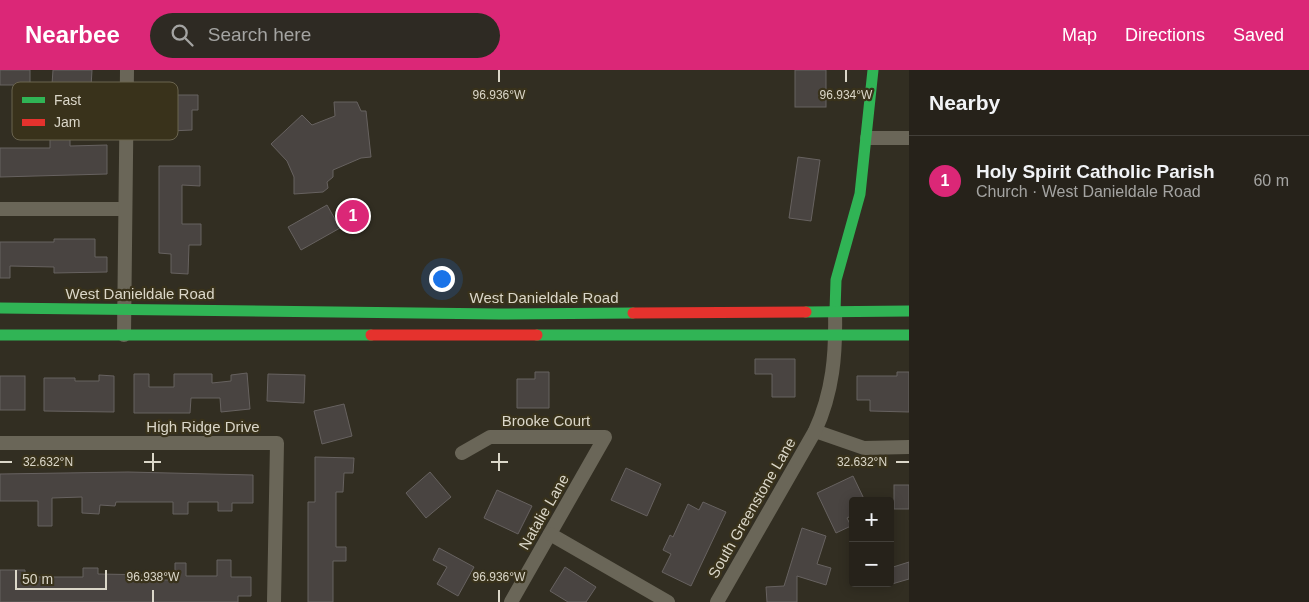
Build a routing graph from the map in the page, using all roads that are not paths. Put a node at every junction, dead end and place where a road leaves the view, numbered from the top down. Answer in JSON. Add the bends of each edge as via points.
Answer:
{"nodes":[{"id":1,"x":873,"y":70,"type":"edge"},
{"id":2,"x":867,"y":138,"type":"junction"},
{"id":3,"x":909,"y":138,"type":"edge"},
{"id":4,"x":126,"y":140,"type":"edge"},
{"id":5,"x":0,"y":209,"type":"edge"},
{"id":6,"x":125,"y":210,"type":"junction"},
{"id":7,"x":0,"y":308,"type":"edge"},
{"id":8,"x":125,"y":308,"type":"junction"},
{"id":9,"x":262,"y":310,"type":"junction"},
{"id":10,"x":909,"y":310,"type":"edge"},
{"id":11,"x":835,"y":311,"type":"junction"},
{"id":12,"x":412,"y":313,"type":"junction"},
{"id":13,"x":571,"y":314,"type":"junction"},
{"id":14,"x":909,"y":334,"type":"edge"},
{"id":15,"x":0,"y":335,"type":"edge"},
{"id":16,"x":124,"y":335,"type":"junction"},
{"id":17,"x":261,"y":335,"type":"junction"},
{"id":18,"x":412,"y":335,"type":"junction"},
{"id":19,"x":570,"y":335,"type":"junction"},
{"id":20,"x":836,"y":335,"type":"junction"},
{"id":21,"x":815,"y":431,"type":"junction"},
{"id":22,"x":605,"y":438,"type":"joint"},
{"id":23,"x":0,"y":443,"type":"edge"},
{"id":24,"x":909,"y":447,"type":"edge"},
{"id":25,"x":462,"y":453,"type":"dead end"},
{"id":26,"x":550,"y":534,"type":"junction"},
{"id":27,"x":274,"y":602,"type":"edge"},
{"id":28,"x":511,"y":602,"type":"edge"},
{"id":29,"x":668,"y":602,"type":"edge"},
{"id":30,"x":717,"y":602,"type":"edge"}],
"edges":[{"from":1,"to":2,"type":"main road"},
{"from":2,"to":3,"type":"street"},
{"from":2,"to":11,"type":"main road","via":[[860,194],[836,280]]},
{"from":4,"to":6,"type":"street"},
{"from":5,"to":6,"type":"street"},
{"from":6,"to":8,"type":"street"},
{"from":7,"to":8,"type":"main road","name":"West Danieldale Road"},
{"from":8,"to":9,"type":"main road","name":"West Danieldale Road"},
{"from":8,"to":16,"type":"street"},
{"from":9,"to":12,"type":"main road","name":"West Danieldale Road"},
{"from":9,"to":17,"type":"main road"},
{"from":10,"to":11,"type":"main road","name":"West Danieldale Road"},
{"from":11,"to":13,"type":"main road","name":"West Danieldale Road"},
{"from":11,"to":20,"type":"street","name":"South Greenstone Lane"},
{"from":12,"to":13,"type":"main road","name":"West Danieldale Road"},
{"from":12,"to":18,"type":"main road"},
{"from":13,"to":19,"type":"main road"},
{"from":14,"to":20,"type":"main road"},
{"from":15,"to":16,"type":"main road"},
{"from":16,"to":17,"type":"main road"},
{"from":17,"to":18,"type":"main road"},
{"from":18,"to":19,"type":"main road"},
{"from":19,"to":20,"type":"main road"},
{"from":20,"to":21,"type":"street","name":"South Greenstone Lane","via":[[826,406]]},
{"from":21,"to":24,"type":"street","via":[[864,448]]},
{"from":21,"to":30,"type":"street","name":"South Greenstone Lane"},
{"from":22,"to":25,"type":"street","name":"Brooke Court","via":[[490,437]]},
{"from":22,"to":26,"type":"street","name":"Natalie Lane"},
{"from":23,"to":27,"type":"street","name":"High Ridge Drive","via":[[277,443]]},
{"from":26,"to":28,"type":"street","name":"Natalie Lane"},
{"from":26,"to":29,"type":"street"}]}
